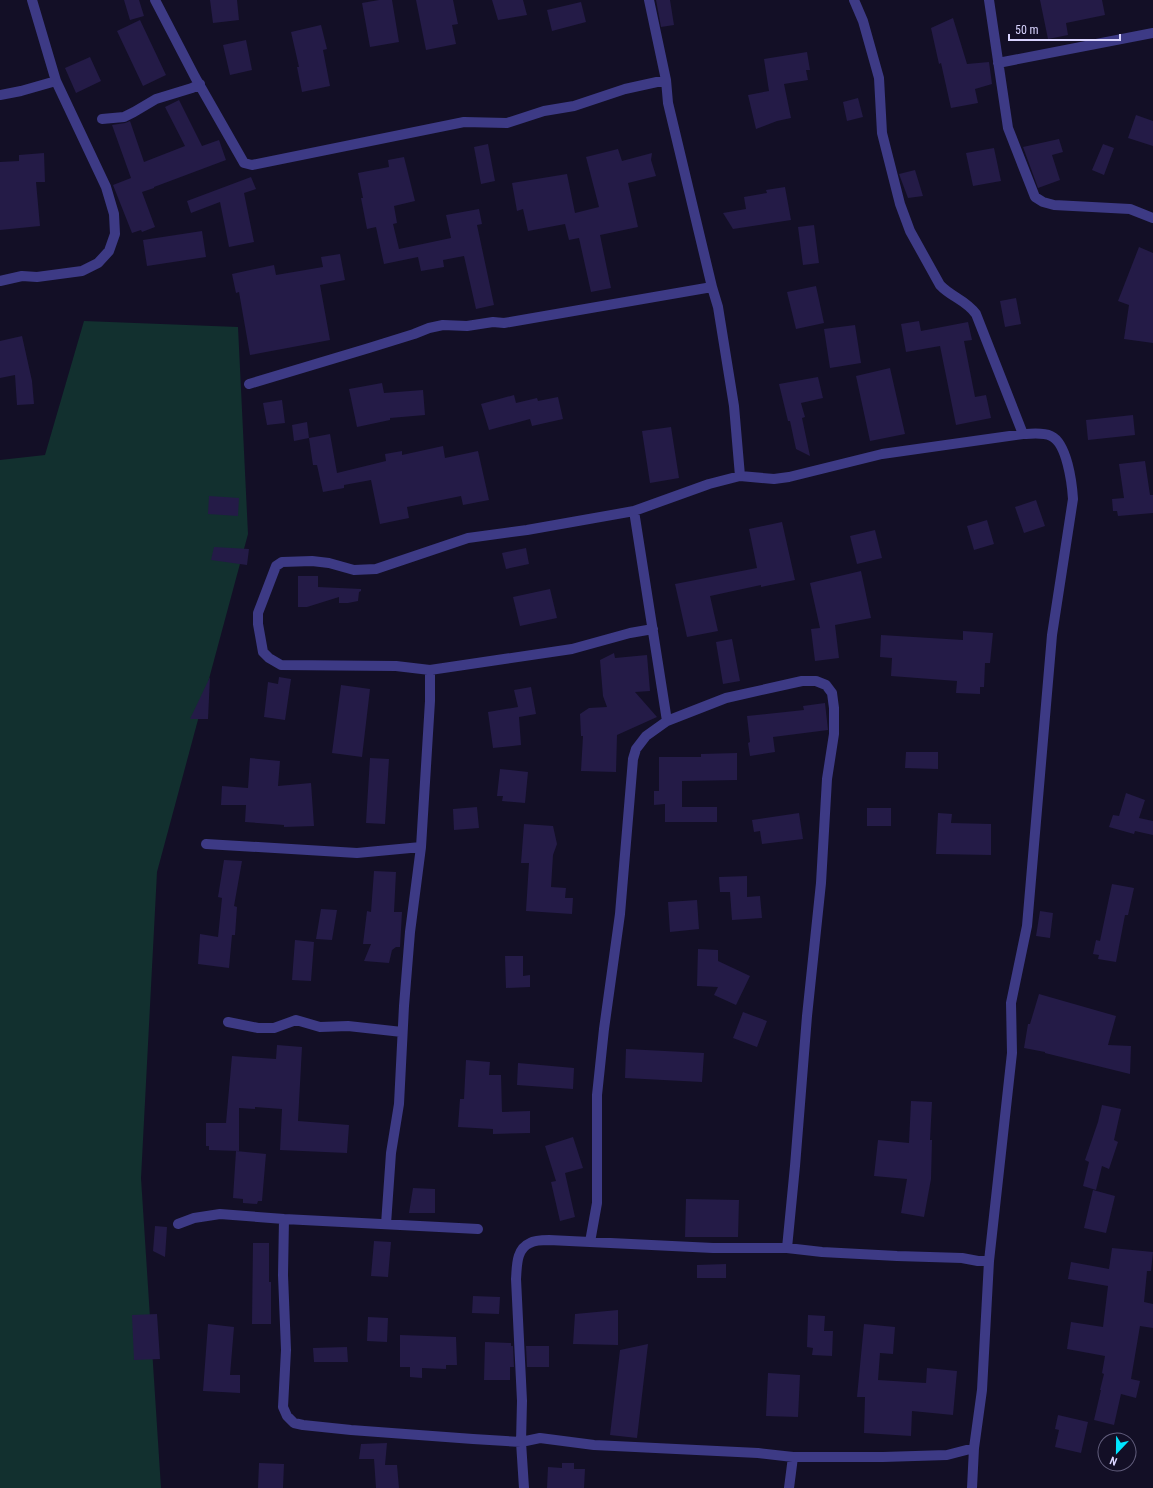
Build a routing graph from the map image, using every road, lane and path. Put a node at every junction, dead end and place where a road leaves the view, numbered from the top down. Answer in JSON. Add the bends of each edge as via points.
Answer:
{"nodes":[{"id":1,"x":32,"y":0,"type":"edge"},
{"id":2,"x":155,"y":0,"type":"edge"},
{"id":3,"x":649,"y":0,"type":"edge"},
{"id":4,"x":854,"y":0,"type":"edge"},
{"id":5,"x":989,"y":0,"type":"edge"},
{"id":6,"x":1153,"y":33,"type":"edge"},
{"id":7,"x":998,"y":63,"type":"junction"},
{"id":8,"x":666,"y":80,"type":"junction"},
{"id":9,"x":56,"y":81,"type":"junction"},
{"id":10,"x":200,"y":84,"type":"junction"},
{"id":11,"x":0,"y":94,"type":"edge"},
{"id":12,"x":102,"y":120,"type":"dead end"},
{"id":13,"x":1153,"y":218,"type":"edge"},
{"id":14,"x":0,"y":281,"type":"edge"},
{"id":15,"x":712,"y":287,"type":"junction"},
{"id":16,"x":249,"y":384,"type":"dead end"},
{"id":17,"x":1023,"y":434,"type":"junction"},
{"id":18,"x":740,"y":476,"type":"junction"},
{"id":19,"x":634,"y":511,"type":"junction"},
{"id":20,"x":653,"y":629,"type":"junction"},
{"id":21,"x":430,"y":670,"type":"junction"},
{"id":22,"x":667,"y":721,"type":"junction"},
{"id":23,"x":206,"y":844,"type":"dead end"},
{"id":24,"x":421,"y":848,"type":"junction"},
{"id":25,"x":228,"y":1022,"type":"dead end"},
{"id":26,"x":402,"y":1032,"type":"junction"},
{"id":27,"x":284,"y":1220,"type":"junction"},
{"id":28,"x":178,"y":1224,"type":"dead end"},
{"id":29,"x":386,"y":1224,"type":"junction"},
{"id":30,"x":478,"y":1229,"type":"dead end"},
{"id":31,"x":590,"y":1242,"type":"junction"},
{"id":32,"x":787,"y":1248,"type":"junction"},
{"id":33,"x":989,"y":1261,"type":"junction"},
{"id":34,"x":521,"y":1442,"type":"junction"},
{"id":35,"x":974,"y":1448,"type":"junction"},
{"id":36,"x":793,"y":1457,"type":"junction"},
{"id":37,"x":524,"y":1488,"type":"edge"},
{"id":38,"x":789,"y":1488,"type":"edge"},
{"id":39,"x":972,"y":1488,"type":"edge"}],
"edges":[{"from":1,"to":9,"type":"street"},
{"from":2,"to":10,"type":"street"},
{"from":3,"to":8,"type":"street"},
{"from":4,"to":17,"type":"street","via":[[863,21],[879,78],[882,133],[900,204],[910,231],[940,285],[946,292],[971,306],[976,314]]},
{"from":5,"to":7,"type":"street"},
{"from":6,"to":7,"type":"street"},
{"from":7,"to":13,"type":"street","via":[[1008,128],[1035,197],[1054,205],[1130,209]]},
{"from":8,"to":10,"type":"street","via":[[625,89],[574,106],[544,111],[507,123],[464,122],[252,165],[244,163]]},
{"from":8,"to":15,"type":"street","via":[[668,103]]},
{"from":9,"to":11,"type":"street"},
{"from":9,"to":14,"type":"street","via":[[106,187],[114,214],[115,234],[109,251],[98,264],[82,271],[37,277],[22,276]]},
{"from":10,"to":12,"type":"street","via":[[156,99],[124,117]]},
{"from":15,"to":16,"type":"street","via":[[504,323],[443,325]]},
{"from":15,"to":18,"type":"street","via":[[718,307],[734,406]]},
{"from":17,"to":18,"type":"street","via":[[882,454],[789,477],[774,479]]},
{"from":17,"to":33,"type":"street","via":[[1042,434],[1052,437],[1060,444],[1072,482],[1073,499],[1052,635],[1027,926],[1012,1003],[1012,1053]]},
{"from":18,"to":19,"type":"street","via":[[709,484]]},
{"from":19,"to":20,"type":"street"},
{"from":19,"to":21,"type":"street","via":[[468,538],[376,569],[354,570],[312,561],[282,562],[276,566],[258,613],[264,652],[274,662],[281,665],[396,666]]},
{"from":20,"to":21,"type":"street","via":[[566,650]]},
{"from":20,"to":22,"type":"street"},
{"from":21,"to":24,"type":"street"},
{"from":22,"to":31,"type":"street","via":[[646,736],[636,749],[633,759],[620,914],[597,1095],[597,1203]]},
{"from":22,"to":32,"type":"street","via":[[726,698],[802,681],[816,681],[826,685],[832,693],[834,734],[827,779],[821,883],[807,1009]]},
{"from":23,"to":24,"type":"street","via":[[357,853]]},
{"from":24,"to":26,"type":"street","via":[[410,932]]},
{"from":25,"to":26,"type":"street","via":[[258,1028],[274,1028],[296,1020],[320,1027],[348,1026]]},
{"from":26,"to":29,"type":"street","via":[[399,1104],[391,1153]]},
{"from":27,"to":28,"type":"street","via":[[220,1214],[194,1218]]},
{"from":27,"to":29,"type":"street"},
{"from":27,"to":34,"type":"street","via":[[286,1350],[283,1407],[294,1423]]},
{"from":29,"to":30,"type":"street"},
{"from":31,"to":32,"type":"street","via":[[713,1248]]},
{"from":31,"to":34,"type":"street","via":[[549,1240],[530,1243],[521,1250],[516,1279],[522,1394]]},
{"from":32,"to":33,"type":"street"},
{"from":33,"to":35,"type":"street","via":[[982,1390]]},
{"from":34,"to":36,"type":"street","via":[[540,1438],[594,1445]]},
{"from":34,"to":37,"type":"street"},
{"from":35,"to":36,"type":"street","via":[[947,1455]]},
{"from":35,"to":39,"type":"street"},
{"from":36,"to":38,"type":"street"}]}
